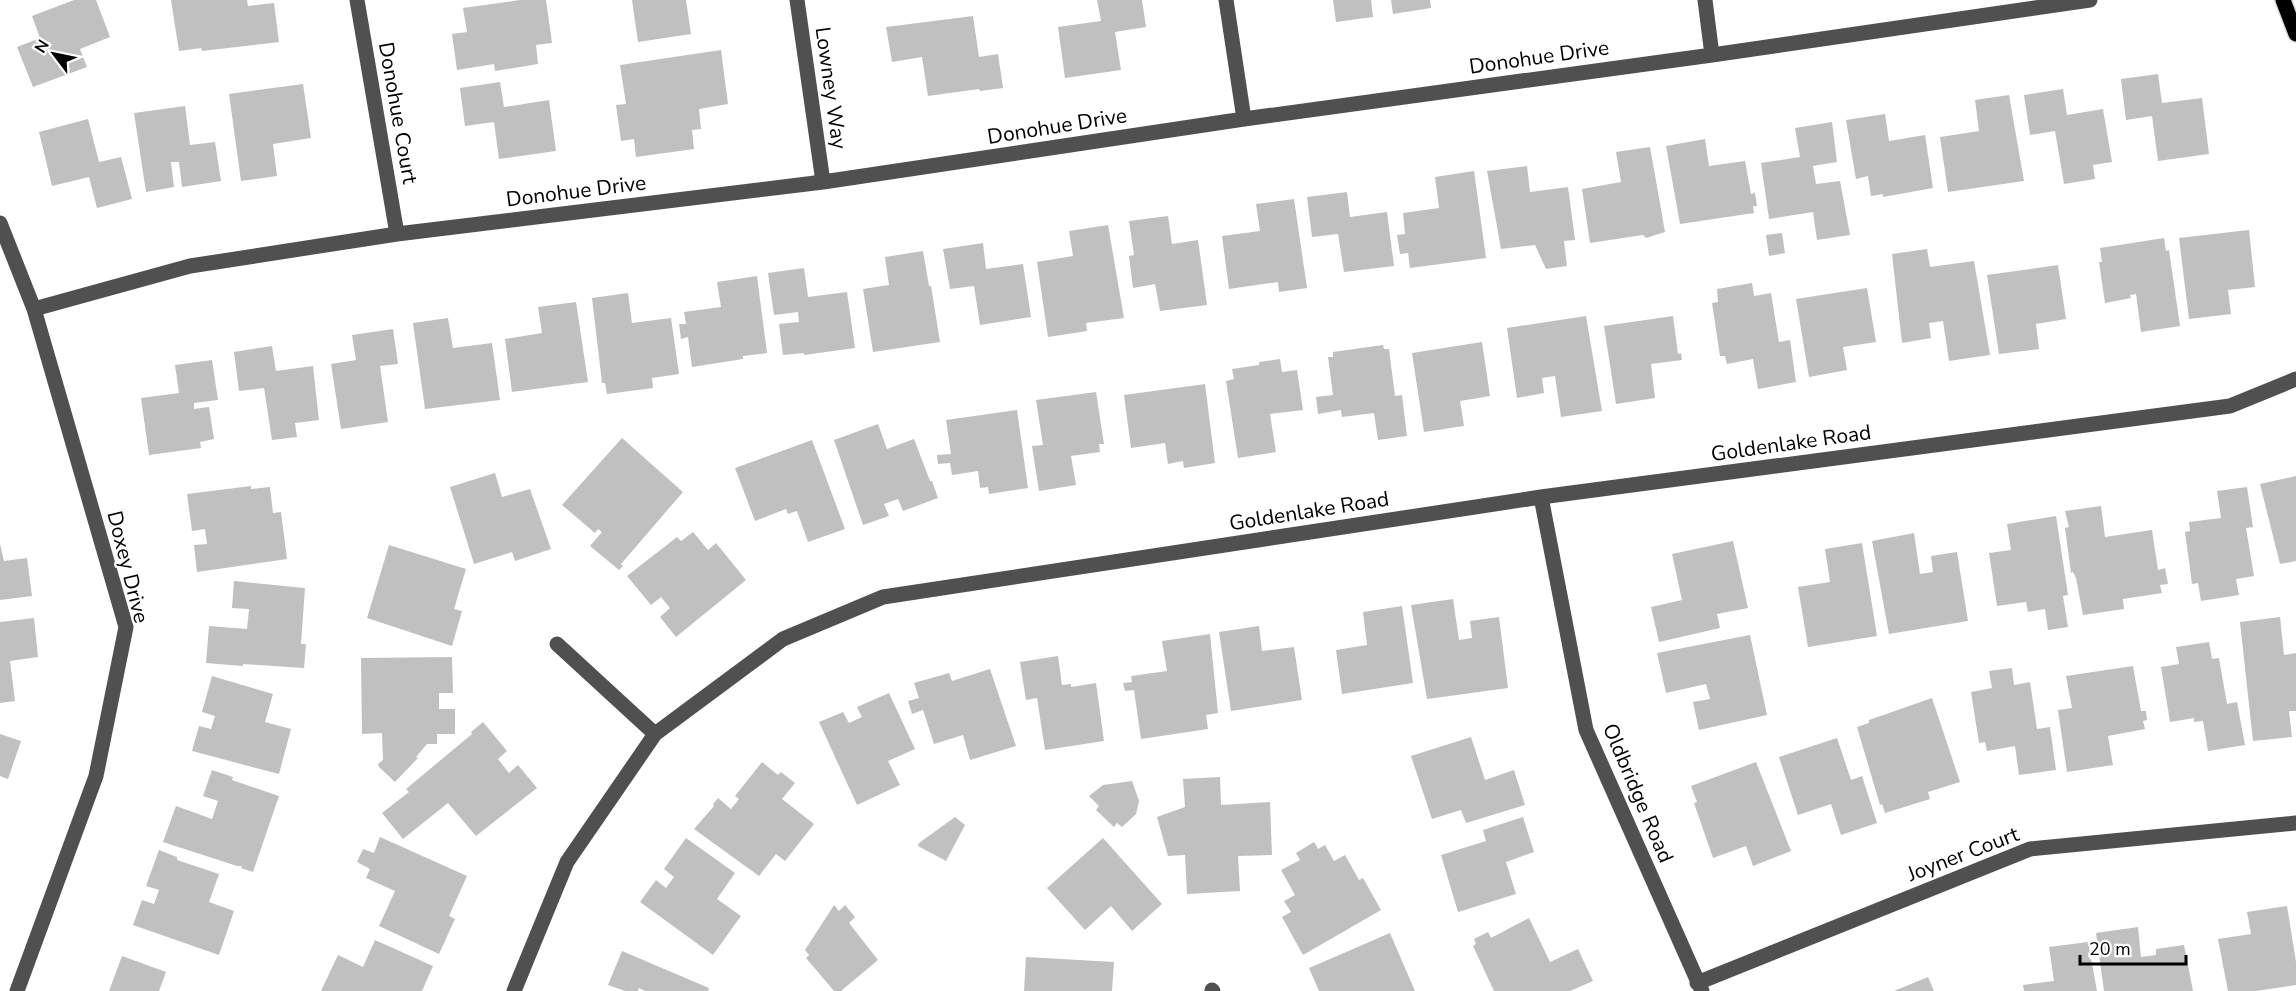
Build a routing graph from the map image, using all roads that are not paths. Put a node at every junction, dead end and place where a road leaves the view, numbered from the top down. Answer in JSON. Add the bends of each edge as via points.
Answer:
{"nodes":[{"id":1,"x":357,"y":0,"type":"edge"},
{"id":2,"x":797,"y":0,"type":"edge"},
{"id":3,"x":1226,"y":0,"type":"edge"},
{"id":4,"x":1705,"y":0,"type":"edge"},
{"id":5,"x":2090,"y":0,"type":"edge"},
{"id":6,"x":2283,"y":0,"type":"edge"},
{"id":7,"x":2296,"y":34,"type":"edge"},
{"id":8,"x":1712,"y":55,"type":"junction"},
{"id":9,"x":1244,"y":119,"type":"junction"},
{"id":10,"x":823,"y":182,"type":"junction"},
{"id":11,"x":0,"y":223,"type":"edge"},
{"id":12,"x":397,"y":234,"type":"junction"},
{"id":13,"x":34,"y":309,"type":"junction"},
{"id":14,"x":2296,"y":379,"type":"edge"},
{"id":15,"x":1541,"y":497,"type":"junction"},
{"id":16,"x":557,"y":644,"type":"dead end"},
{"id":17,"x":655,"y":734,"type":"junction"},
{"id":18,"x":2296,"y":824,"type":"edge"},
{"id":19,"x":1699,"y":987,"type":"edge"},
{"id":20,"x":17,"y":991,"type":"edge"},
{"id":21,"x":514,"y":991,"type":"edge"}],
"edges":[{"from":1,"to":12,"type":"street","name":"Donohue Court"},
{"from":2,"to":10,"type":"street","name":"Lowney Way"},
{"from":3,"to":9,"type":"street"},
{"from":4,"to":8,"type":"street"},
{"from":5,"to":8,"type":"street","name":"Donohue Drive"},
{"from":6,"to":7,"type":"main road"},
{"from":8,"to":9,"type":"street","name":"Donohue Drive"},
{"from":9,"to":10,"type":"street","name":"Donohue Drive"},
{"from":10,"to":12,"type":"street","name":"Donohue Drive"},
{"from":11,"to":13,"type":"street","name":"Doxey Drive"},
{"from":12,"to":13,"type":"street","name":"Donohue Drive","via":[[190,266]]},
{"from":13,"to":20,"type":"street","name":"Doxey Drive","via":[[126,627],[96,776]]},
{"from":14,"to":15,"type":"street","name":"Goldenlake Road","via":[[2230,406]]},
{"from":15,"to":17,"type":"street","name":"Goldenlake Road","via":[[883,597],[783,639]]},
{"from":15,"to":19,"type":"street","name":"Oldbridge Road","via":[[1586,730]]},
{"from":16,"to":17,"type":"street"},
{"from":17,"to":21,"type":"street","name":"Goldenlake Road","via":[[567,862]]},
{"from":18,"to":19,"type":"street","name":"Joyner Court","via":[[2030,849]]}]}
